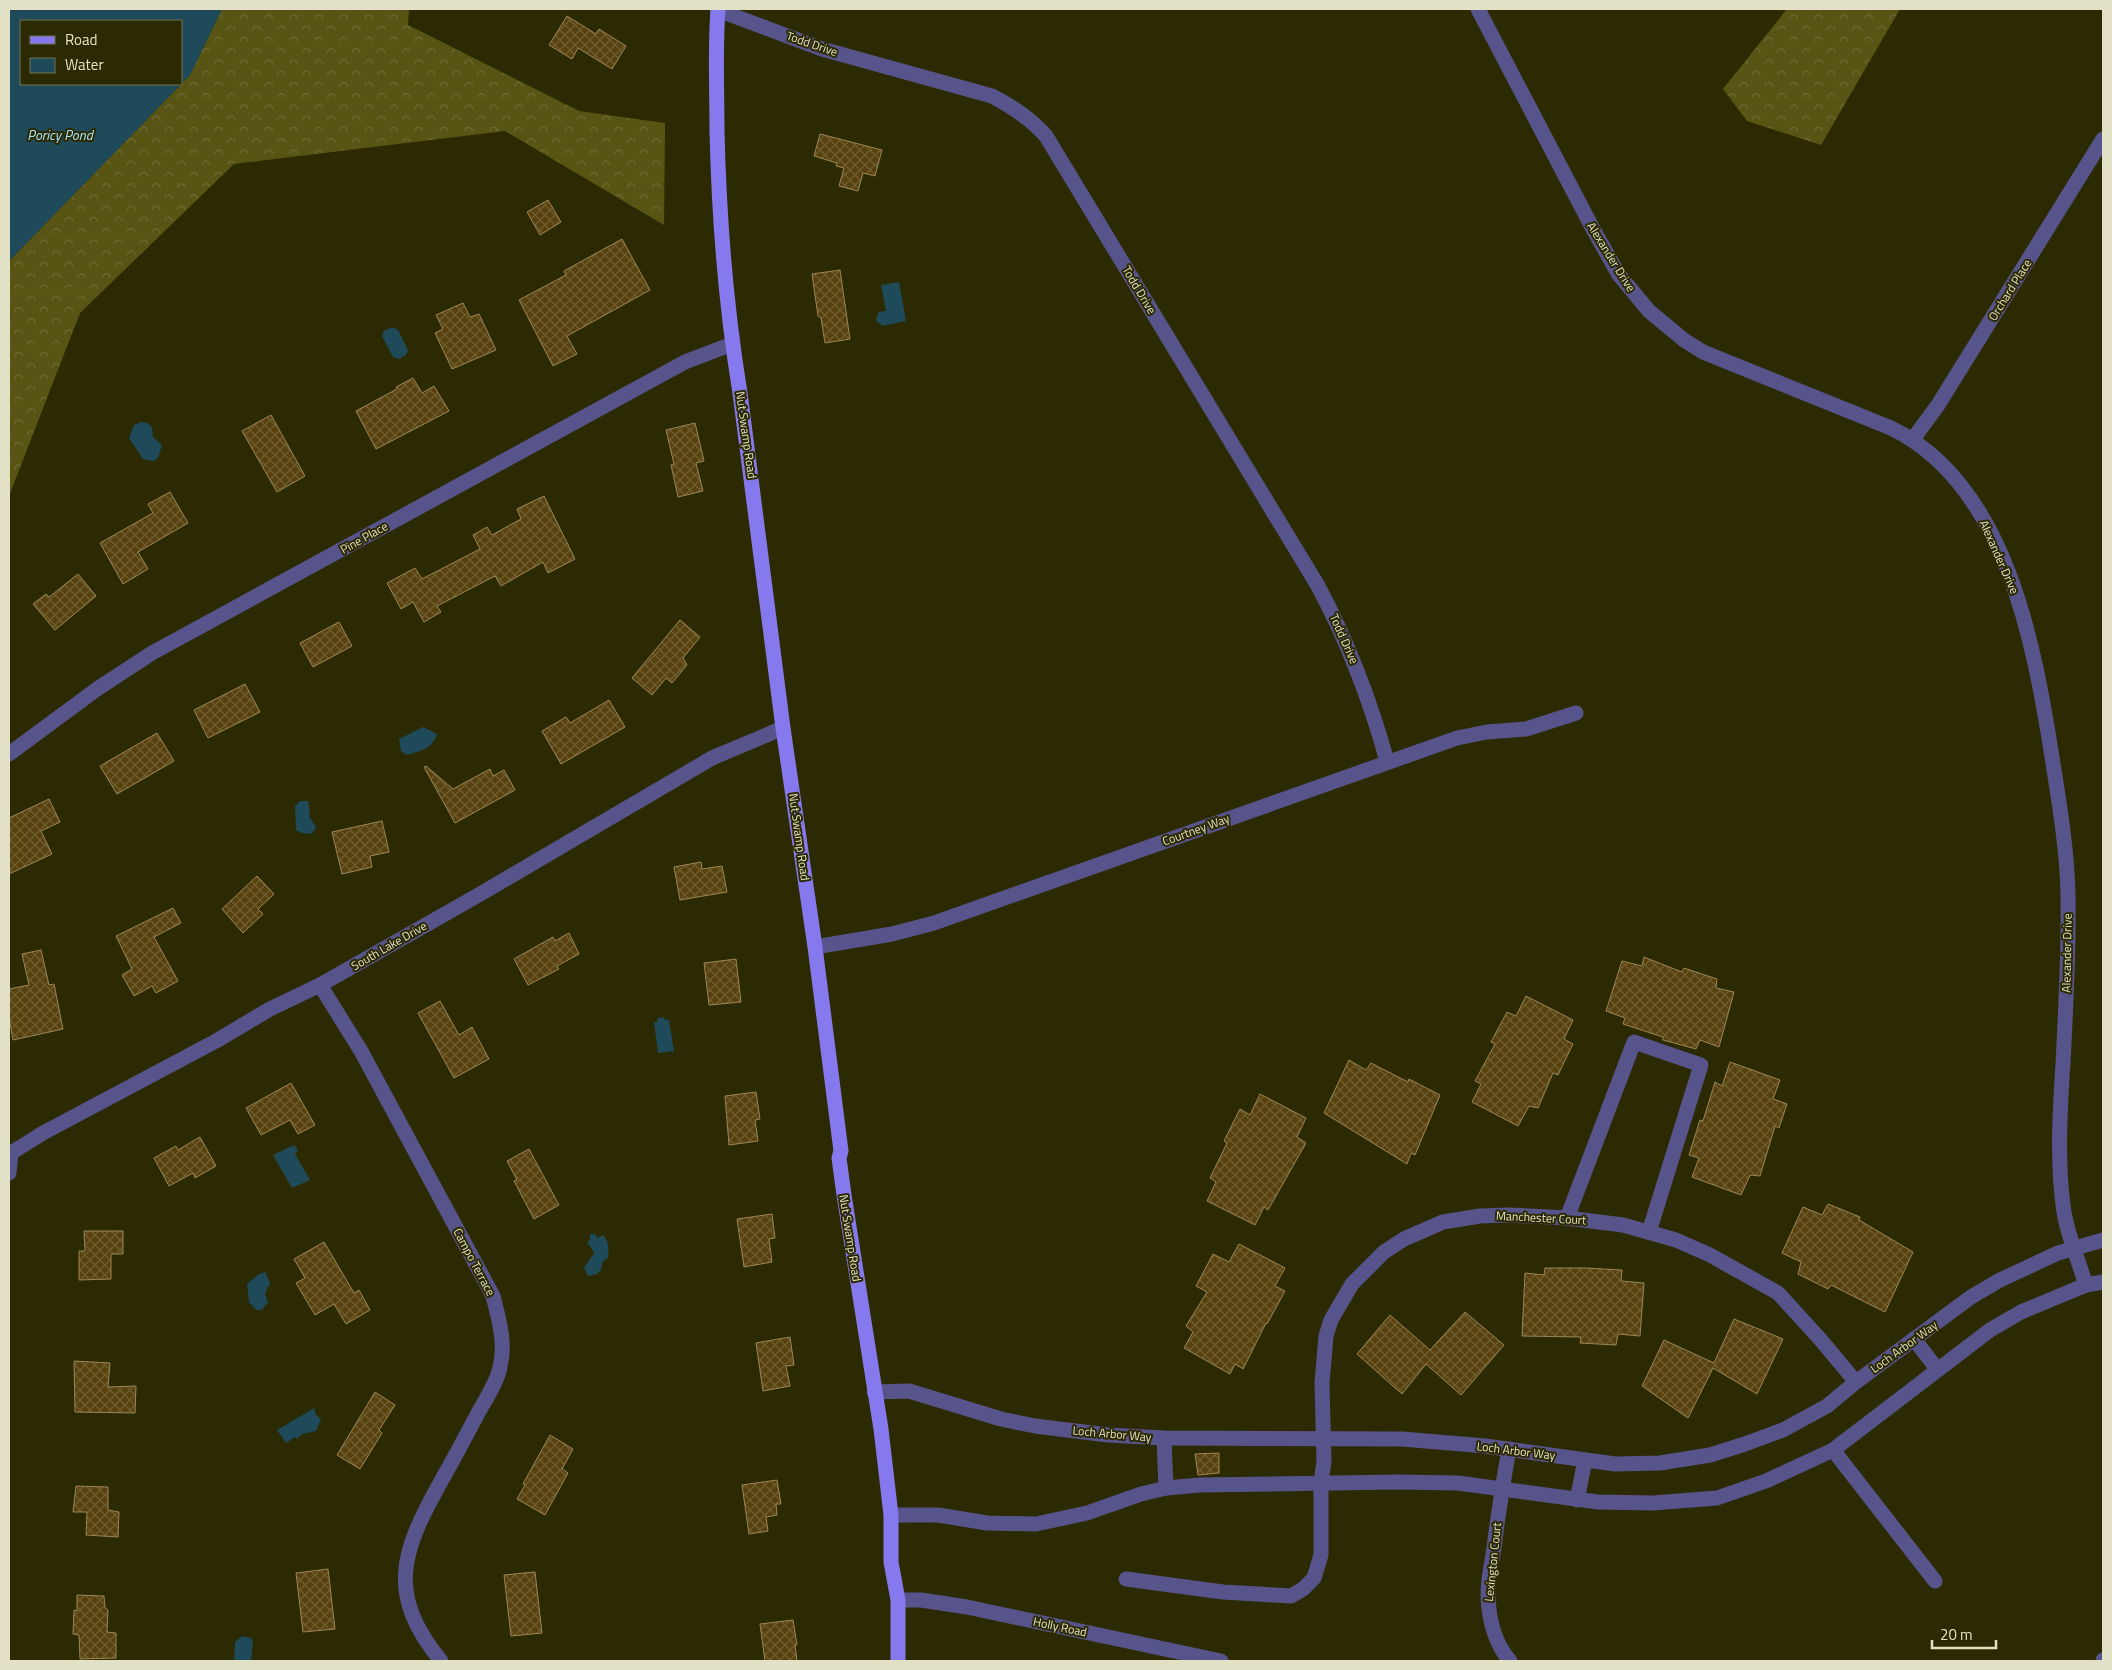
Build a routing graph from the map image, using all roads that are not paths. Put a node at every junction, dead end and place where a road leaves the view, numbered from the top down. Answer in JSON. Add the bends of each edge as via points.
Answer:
{"nodes":[{"id":1,"x":718,"y":9,"type":"edge"},
{"id":2,"x":1478,"y":9,"type":"edge"},
{"id":3,"x":2103,"y":139,"type":"edge"},
{"id":4,"x":732,"y":344,"type":"junction"},
{"id":5,"x":1913,"y":439,"type":"junction"},
{"id":6,"x":1576,"y":712,"type":"dead end"},
{"id":7,"x":783,"y":728,"type":"junction"},
{"id":8,"x":9,"y":754,"type":"edge"},
{"id":9,"x":1387,"y":761,"type":"junction"},
{"id":10,"x":815,"y":947,"type":"junction"},
{"id":11,"x":320,"y":985,"type":"junction"},
{"id":12,"x":9,"y":1173,"type":"edge"},
{"id":13,"x":1567,"y":1218,"type":"junction"},
{"id":14,"x":1649,"y":1232,"type":"junction"},
{"id":15,"x":2103,"y":1240,"type":"edge"},
{"id":16,"x":2074,"y":1248,"type":"junction"},
{"id":17,"x":2103,"y":1282,"type":"edge"},
{"id":18,"x":2086,"y":1285,"type":"junction"},
{"id":19,"x":1914,"y":1339,"type":"junction"},
{"id":20,"x":1937,"y":1370,"type":"junction"},
{"id":21,"x":1856,"y":1382,"type":"junction"},
{"id":22,"x":874,"y":1392,"type":"junction"},
{"id":23,"x":1164,"y":1438,"type":"junction"},
{"id":24,"x":1323,"y":1438,"type":"junction"},
{"id":25,"x":1509,"y":1449,"type":"junction"},
{"id":26,"x":1832,"y":1450,"type":"junction"},
{"id":27,"x":1585,"y":1460,"type":"junction"},
{"id":28,"x":1321,"y":1483,"type":"junction"},
{"id":29,"x":1166,"y":1488,"type":"junction"},
{"id":30,"x":1502,"y":1488,"type":"junction"},
{"id":31,"x":1576,"y":1500,"type":"junction"},
{"id":32,"x":891,"y":1515,"type":"junction"},
{"id":33,"x":1126,"y":1579,"type":"dead end"},
{"id":34,"x":1935,"y":1581,"type":"dead end"},
{"id":35,"x":898,"y":1600,"type":"junction"},
{"id":36,"x":441,"y":1661,"type":"edge"},
{"id":37,"x":898,"y":1661,"type":"edge"},
{"id":38,"x":1221,"y":1661,"type":"edge"},
{"id":39,"x":1510,"y":1661,"type":"edge"}],
"edges":[{"from":1,"to":4,"type":"main road","name":"Nut Swamp Road","via":[[719,196]]},
{"from":1,"to":9,"type":"street","name":"Todd Drive","via":[[822,49],[992,96],[1034,122],[1046,136],[1318,586],[1352,656]]},
{"from":2,"to":5,"type":"street","name":"Alexander Drive","via":[[1593,230],[1619,275],[1649,311],[1703,352]]},
{"from":3,"to":5,"type":"street","name":"Orchard Place","via":[[1938,405]]},
{"from":4,"to":7,"type":"main road","name":"Nut Swamp Road"},
{"from":4,"to":8,"type":"street","name":"Pine Place","via":[[685,362],[152,653]]},
{"from":5,"to":16,"type":"street","name":"Alexander Drive","via":[[1933,454],[1959,483],[1989,531],[2019,603],[2042,699],[2060,813],[2068,892],[2060,1125],[2063,1207]]},
{"from":6,"to":9,"type":"street","name":"Courtney Way","via":[[1526,729],[1457,738]]},
{"from":7,"to":10,"type":"main road","name":"Nut Swamp Road"},
{"from":7,"to":11,"type":"street","name":"South Lake Drive","via":[[712,758]]},
{"from":9,"to":10,"type":"street","name":"Courtney Way","via":[[934,923]]},
{"from":10,"to":22,"type":"main road","name":"Nut Swamp Road","via":[[841,1151],[839,1158]]},
{"from":11,"to":12,"type":"street","name":"South Lake Drive","via":[[43,1133],[11,1153]]},
{"from":11,"to":36,"type":"street","name":"Campo Terrace","via":[[361,1051],[493,1296],[501,1324],[498,1374],[419,1521],[409,1547],[405,1579],[408,1602],[414,1622]]},
{"from":13,"to":14,"type":"street","name":"Manchester Court","via":[[1623,1225]]},
{"from":13,"to":14,"type":"street","via":[[1634,1042],[1701,1065]]},
{"from":13,"to":24,"type":"street","name":"Manchester Court","via":[[1509,1215],[1462,1218],[1424,1229],[1378,1258],[1352,1284],[1331,1320],[1326,1336],[1322,1383]]},
{"from":14,"to":21,"type":"street","name":"Manchester Court","via":[[1710,1255],[1778,1293]]},
{"from":15,"to":16,"type":"street","name":"Loch Arbor Way"},
{"from":16,"to":18,"type":"street","name":"Alexander Drive"},
{"from":16,"to":19,"type":"street","name":"Loch Arbor Way","via":[[2000,1280]]},
{"from":17,"to":18,"type":"street"},
{"from":18,"to":20,"type":"street","via":[[2021,1312],[1990,1330]]},
{"from":19,"to":20,"type":"street"},
{"from":19,"to":21,"type":"street","name":"Loch Arbor Way"},
{"from":20,"to":26,"type":"street"},
{"from":21,"to":27,"type":"street","name":"Loch Arbor Way","via":[[1827,1406],[1798,1422],[1737,1447],[1660,1463],[1615,1464]]},
{"from":22,"to":23,"type":"street","name":"Loch Arbor Way","via":[[909,1391],[1035,1426]]},
{"from":22,"to":32,"type":"main road","name":"Nut Swamp Road"},
{"from":23,"to":24,"type":"street","name":"Loch Arbor Way"},
{"from":23,"to":29,"type":"street"},
{"from":24,"to":25,"type":"street","name":"Loch Arbor Way","via":[[1402,1439]]},
{"from":24,"to":28,"type":"street","name":"Manchester Court"},
{"from":25,"to":27,"type":"street","name":"Loch Arbor Way"},
{"from":25,"to":30,"type":"street","name":"Lexington Court"},
{"from":26,"to":31,"type":"street","via":[[1774,1478],[1717,1498],[1653,1503]]},
{"from":26,"to":34,"type":"street"},
{"from":27,"to":31,"type":"street"},
{"from":28,"to":29,"type":"street","via":[[1200,1484]]},
{"from":28,"to":30,"type":"street","via":[[1458,1483]]},
{"from":28,"to":33,"type":"street","name":"Manchester Court","via":[[1321,1555],[1314,1578],[1291,1596],[1214,1591]]},
{"from":29,"to":32,"type":"street","via":[[1088,1513],[1036,1524],[938,1515]]},
{"from":30,"to":31,"type":"street"},
{"from":30,"to":39,"type":"street","name":"Lexington Court","via":[[1488,1587],[1489,1609],[1502,1652]]},
{"from":32,"to":35,"type":"main road","name":"Nut Swamp Road","via":[[891,1562]]},
{"from":35,"to":37,"type":"main road","name":"Nut Swamp Road"},
{"from":35,"to":38,"type":"street","name":"Holly Road","via":[[967,1607]]}]}
